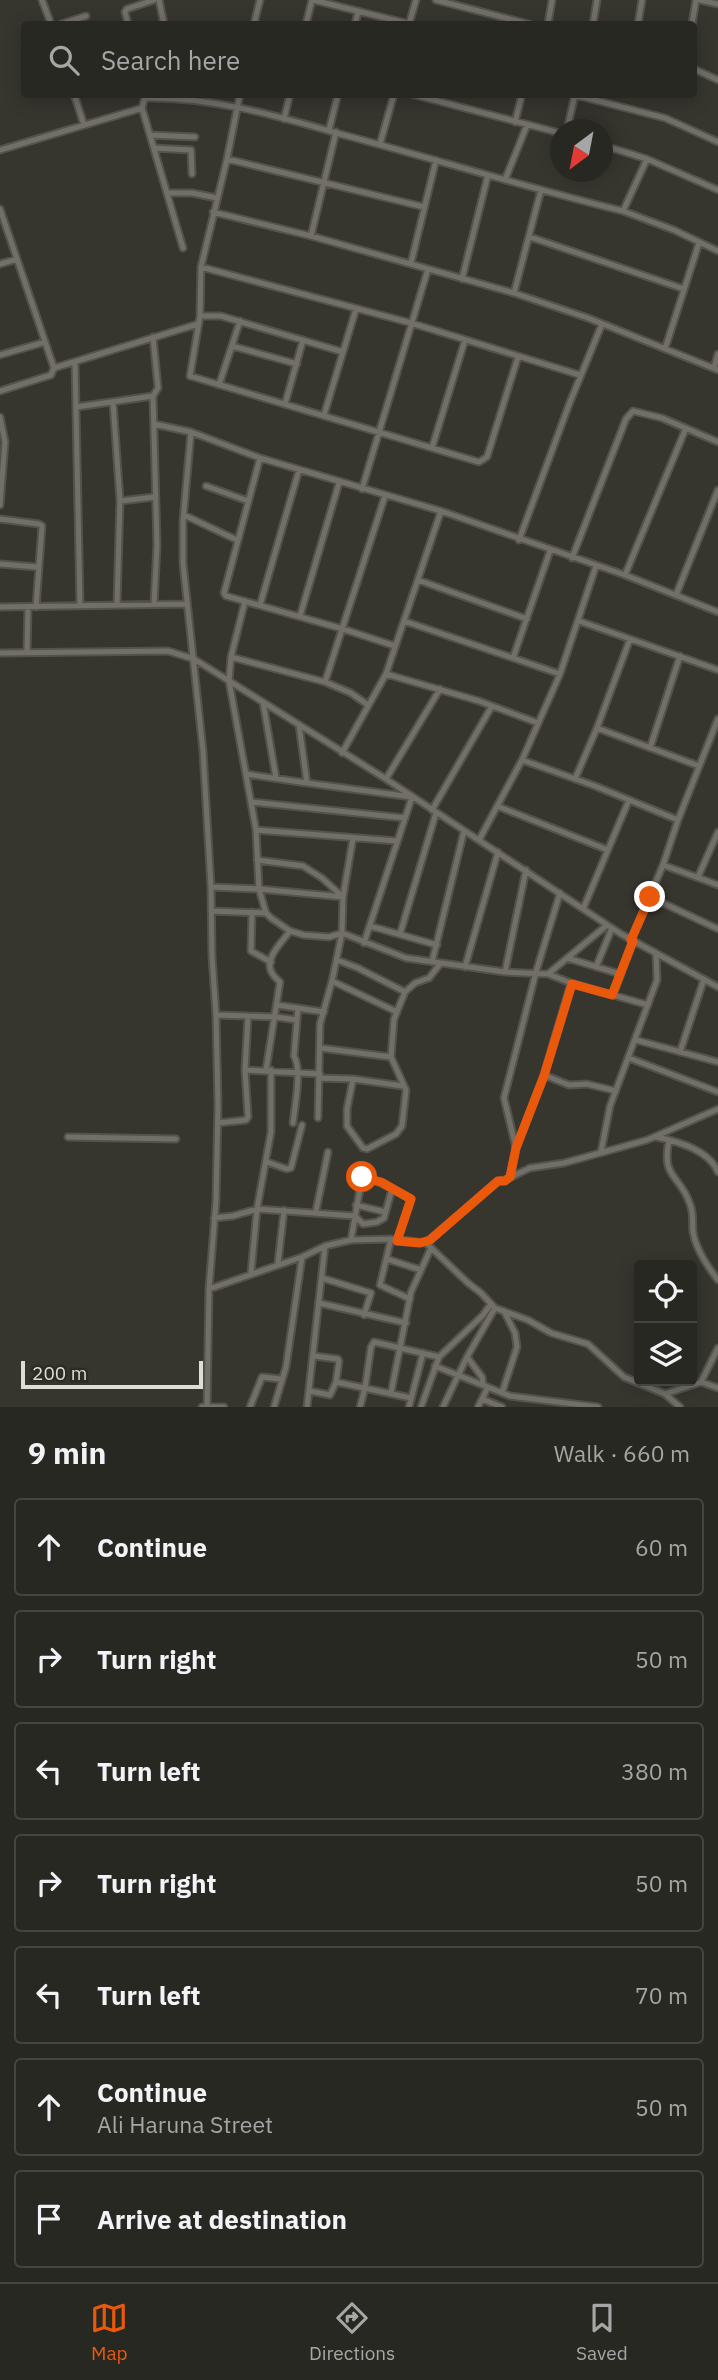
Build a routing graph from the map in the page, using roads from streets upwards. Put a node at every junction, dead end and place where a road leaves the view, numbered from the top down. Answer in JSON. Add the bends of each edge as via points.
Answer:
{"nodes":[{"id":1,"x":43,"y":0,"type":"edge"},
{"id":2,"x":154,"y":0,"type":"edge"},
{"id":3,"x":159,"y":0,"type":"edge"},
{"id":4,"x":260,"y":0,"type":"edge"},
{"id":5,"x":312,"y":0,"type":"edge"},
{"id":6,"x":416,"y":0,"type":"edge"},
{"id":7,"x":436,"y":0,"type":"edge"},
{"id":8,"x":552,"y":0,"type":"edge"},
{"id":9,"x":597,"y":0,"type":"edge"},
{"id":10,"x":642,"y":0,"type":"edge"},
{"id":11,"x":698,"y":0,"type":"edge"},
{"id":12,"x":718,"y":4,"type":"edge"},
{"id":13,"x":358,"y":12,"type":"junction"},
{"id":14,"x":86,"y":16,"type":"dead end"},
{"id":15,"x":50,"y":21,"type":"edge"},
{"id":16,"x":70,"y":21,"type":"edge"},
{"id":17,"x":127,"y":21,"type":"edge"},
{"id":18,"x":163,"y":21,"type":"edge"},
{"id":19,"x":255,"y":21,"type":"edge"},
{"id":20,"x":307,"y":21,"type":"edge"},
{"id":21,"x":356,"y":21,"type":"edge"},
{"id":22,"x":396,"y":21,"type":"edge"},
{"id":23,"x":410,"y":21,"type":"edge"},
{"id":24,"x":517,"y":21,"type":"edge"},
{"id":25,"x":548,"y":21,"type":"edge"},
{"id":26,"x":594,"y":21,"type":"edge"},
{"id":27,"x":638,"y":21,"type":"edge"},
{"id":28,"x":693,"y":21,"type":"edge"},
{"id":29,"x":697,"y":70,"type":"edge"},
{"id":30,"x":718,"y":80,"type":"edge"},
{"id":31,"x":75,"y":98,"type":"edge"},
{"id":32,"x":145,"y":98,"type":"edge"},
{"id":33,"x":187,"y":98,"type":"edge"},
{"id":34,"x":239,"y":98,"type":"edge"},
{"id":35,"x":289,"y":98,"type":"edge"},
{"id":36,"x":337,"y":98,"type":"edge"},
{"id":37,"x":393,"y":98,"type":"edge"},
{"id":38,"x":426,"y":98,"type":"edge"},
{"id":39,"x":521,"y":98,"type":"edge"},
{"id":40,"x":574,"y":98,"type":"edge"},
{"id":41,"x":587,"y":98,"type":"edge"},
{"id":42,"x":237,"y":107,"type":"junction"},
{"id":43,"x":142,"y":108,"type":"junction"},
{"id":44,"x":284,"y":119,"type":"junction"},
{"id":45,"x":570,"y":119,"type":"edge"},
{"id":46,"x":515,"y":122,"type":"junction"},
{"id":47,"x":84,"y":125,"type":"junction"},
{"id":48,"x":527,"y":125,"type":"junction"},
{"id":49,"x":333,"y":131,"type":"junction"},
{"id":50,"x":550,"y":131,"type":"edge"},
{"id":51,"x":150,"y":135,"type":"junction"},
{"id":52,"x":195,"y":137,"type":"dead end"},
{"id":53,"x":718,"y":142,"type":"edge"},
{"id":54,"x":380,"y":144,"type":"junction"},
{"id":55,"x":154,"y":148,"type":"junction"},
{"id":56,"x":613,"y":148,"type":"edge"},
{"id":57,"x":0,"y":150,"type":"edge"},
{"id":58,"x":227,"y":159,"type":"junction"},
{"id":59,"x":647,"y":159,"type":"junction"},
{"id":60,"x":436,"y":160,"type":"junction"},
{"id":61,"x":192,"y":174,"type":"dead end"},
{"id":62,"x":488,"y":175,"type":"junction"},
{"id":63,"x":505,"y":180,"type":"junction"},
{"id":64,"x":325,"y":183,"type":"junction"},
{"id":65,"x":541,"y":190,"type":"junction"},
{"id":66,"x":718,"y":190,"type":"edge"},
{"id":67,"x":169,"y":193,"type":"junction"},
{"id":68,"x":216,"y":198,"type":"junction"},
{"id":69,"x":424,"y":207,"type":"junction"},
{"id":70,"x":0,"y":209,"type":"edge"},
{"id":71,"x":623,"y":211,"type":"junction"},
{"id":72,"x":213,"y":212,"type":"junction"},
{"id":73,"x":311,"y":236,"type":"junction"},
{"id":74,"x":530,"y":237,"type":"junction"},
{"id":75,"x":699,"y":243,"type":"junction"},
{"id":76,"x":183,"y":248,"type":"dead end"},
{"id":77,"x":718,"y":251,"type":"edge"},
{"id":78,"x":17,"y":259,"type":"junction"},
{"id":79,"x":411,"y":263,"type":"junction"},
{"id":80,"x":0,"y":264,"type":"edge"},
{"id":81,"x":201,"y":267,"type":"junction"},
{"id":82,"x":428,"y":268,"type":"junction"},
{"id":83,"x":462,"y":279,"type":"junction"},
{"id":84,"x":684,"y":289,"type":"junction"},
{"id":85,"x":514,"y":293,"type":"junction"},
{"id":86,"x":356,"y":309,"type":"junction"},
{"id":87,"x":200,"y":316,"type":"junction"},
{"id":88,"x":240,"y":321,"type":"junction"},
{"id":89,"x":411,"y":323,"type":"junction"},
{"id":90,"x":198,"y":324,"type":"junction"},
{"id":91,"x":602,"y":324,"type":"junction"},
{"id":92,"x":153,"y":337,"type":"junction"},
{"id":93,"x":303,"y":340,"type":"junction"},
{"id":94,"x":465,"y":340,"type":"junction"},
{"id":95,"x":45,"y":342,"type":"junction"},
{"id":96,"x":232,"y":346,"type":"junction"},
{"id":97,"x":665,"y":349,"type":"junction"},
{"id":98,"x":343,"y":352,"type":"junction"},
{"id":99,"x":718,"y":354,"type":"edge"},
{"id":100,"x":0,"y":355,"type":"edge"},
{"id":101,"x":518,"y":357,"type":"junction"},
{"id":102,"x":75,"y":362,"type":"junction"},
{"id":103,"x":297,"y":364,"type":"junction"},
{"id":104,"x":54,"y":368,"type":"junction"},
{"id":105,"x":716,"y":369,"type":"edge"},
{"id":106,"x":580,"y":375,"type":"junction"},
{"id":107,"x":219,"y":385,"type":"junction"},
{"id":108,"x":0,"y":391,"type":"edge"},
{"id":109,"x":153,"y":396,"type":"junction"},
{"id":110,"x":113,"y":402,"type":"junction"},
{"id":111,"x":285,"y":404,"type":"junction"},
{"id":112,"x":76,"y":407,"type":"junction"},
{"id":113,"x":324,"y":415,"type":"junction"},
{"id":114,"x":0,"y":417,"type":"edge"},
{"id":115,"x":154,"y":424,"type":"junction"},
{"id":116,"x":687,"y":428,"type":"junction"},
{"id":117,"x":191,"y":432,"type":"junction"},
{"id":118,"x":379,"y":432,"type":"junction"},
{"id":119,"x":2,"y":442,"type":"edge"},
{"id":120,"x":718,"y":442,"type":"edge"},
{"id":121,"x":432,"y":448,"type":"junction"},
{"id":122,"x":260,"y":458,"type":"junction"},
{"id":123,"x":299,"y":470,"type":"junction"},
{"id":124,"x":1,"y":482,"type":"edge"},
{"id":125,"x":339,"y":483,"type":"junction"},
{"id":126,"x":206,"y":485,"type":"dead end"},
{"id":127,"x":362,"y":489,"type":"junction"},
{"id":128,"x":718,"y":490,"type":"edge"},
{"id":129,"x":385,"y":496,"type":"junction"},
{"id":130,"x":155,"y":497,"type":"junction"},
{"id":131,"x":248,"y":500,"type":"junction"},
{"id":132,"x":120,"y":501,"type":"junction"},
{"id":133,"x":0,"y":505,"type":"edge"},
{"id":134,"x":441,"y":511,"type":"junction"},
{"id":135,"x":184,"y":515,"type":"junction"},
{"id":136,"x":0,"y":519,"type":"edge"},
{"id":137,"x":237,"y":540,"type":"junction"},
{"id":138,"x":519,"y":540,"type":"junction"},
{"id":139,"x":551,"y":551,"type":"junction"},
{"id":140,"x":572,"y":558,"type":"junction"},
{"id":141,"x":0,"y":564,"type":"edge"},
{"id":142,"x":596,"y":566,"type":"junction"},
{"id":143,"x":37,"y":567,"type":"junction"},
{"id":144,"x":625,"y":575,"type":"junction"},
{"id":145,"x":418,"y":580,"type":"junction"},
{"id":146,"x":676,"y":595,"type":"junction"},
{"id":147,"x":245,"y":601,"type":"junction"},
{"id":148,"x":117,"y":604,"type":"junction"},
{"id":149,"x":154,"y":604,"type":"junction"},
{"id":150,"x":187,"y":604,"type":"junction"},
{"id":151,"x":80,"y":605,"type":"junction"},
{"id":152,"x":260,"y":605,"type":"junction"},
{"id":153,"x":0,"y":607,"type":"edge"},
{"id":154,"x":32,"y":607,"type":"junction"},
{"id":155,"x":718,"y":612,"type":"edge"},
{"id":156,"x":300,"y":616,"type":"junction"},
{"id":157,"x":527,"y":619,"type":"junction"},
{"id":158,"x":404,"y":621,"type":"junction"},
{"id":159,"x":579,"y":621,"type":"junction"},
{"id":160,"x":343,"y":629,"type":"junction"},
{"id":161,"x":630,"y":639,"type":"junction"},
{"id":162,"x":395,"y":646,"type":"junction"},
{"id":163,"x":27,"y":652,"type":"junction"},
{"id":164,"x":0,"y":653,"type":"edge"},
{"id":165,"x":680,"y":656,"type":"junction"},
{"id":166,"x":231,"y":657,"type":"junction"},
{"id":167,"x":513,"y":658,"type":"junction"},
{"id":168,"x":194,"y":659,"type":"junction"},
{"id":169,"x":718,"y":670,"type":"edge"},
{"id":170,"x":386,"y":674,"type":"junction"},
{"id":171,"x":560,"y":674,"type":"junction"},
{"id":172,"x":229,"y":681,"type":"junction"},
{"id":173,"x":325,"y":682,"type":"junction"},
{"id":174,"x":440,"y":689,"type":"junction"},
{"id":175,"x":263,"y":702,"type":"junction"},
{"id":176,"x":368,"y":705,"type":"junction"},
{"id":177,"x":492,"y":706,"type":"junction"},
{"id":178,"x":718,"y":719,"type":"edge"},
{"id":179,"x":538,"y":723,"type":"junction"},
{"id":180,"x":299,"y":725,"type":"junction"},
{"id":181,"x":597,"y":728,"type":"junction"},
{"id":182,"x":709,"y":743,"type":"junction"},
{"id":183,"x":716,"y":747,"type":"dead end"},
{"id":184,"x":650,"y":748,"type":"junction"},
{"id":185,"x":342,"y":752,"type":"junction"},
{"id":186,"x":522,"y":760,"type":"junction"},
{"id":187,"x":699,"y":766,"type":"junction"},
{"id":188,"x":246,"y":774,"type":"junction"},
{"id":189,"x":276,"y":778,"type":"junction"},
{"id":190,"x":386,"y":779,"type":"junction"},
{"id":191,"x":575,"y":779,"type":"junction"},
{"id":192,"x":307,"y":783,"type":"junction"},
{"id":193,"x":412,"y":797,"type":"junction"},
{"id":194,"x":629,"y":800,"type":"junction"},
{"id":195,"x":251,"y":802,"type":"junction"},
{"id":196,"x":498,"y":806,"type":"junction"},
{"id":197,"x":434,"y":811,"type":"junction"},
{"id":198,"x":405,"y":818,"type":"junction"},
{"id":199,"x":678,"y":820,"type":"junction"},
{"id":200,"x":256,"y":830,"type":"junction"},
{"id":201,"x":464,"y":831,"type":"junction"},
{"id":202,"x":718,"y":832,"type":"edge"},
{"id":203,"x":353,"y":838,"type":"junction"},
{"id":204,"x":479,"y":840,"type":"junction"},
{"id":205,"x":397,"y":841,"type":"junction"},
{"id":206,"x":608,"y":850,"type":"junction"},
{"id":207,"x":498,"y":852,"type":"junction"},
{"id":208,"x":257,"y":860,"type":"junction"},
{"id":209,"x":663,"y":865,"type":"junction"},
{"id":210,"x":526,"y":870,"type":"junction"},
{"id":211,"x":698,"y":877,"type":"junction"},
{"id":212,"x":718,"y":885,"type":"edge"},
{"id":213,"x":211,"y":887,"type":"junction"},
{"id":214,"x":259,"y":889,"type":"junction"},
{"id":215,"x":560,"y":893,"type":"junction"},
{"id":216,"x":343,"y":897,"type":"junction"},
{"id":217,"x":650,"y":897,"type":"junction"},
{"id":218,"x":583,"y":909,"type":"junction"},
{"id":219,"x":211,"y":911,"type":"junction"},
{"id":220,"x":252,"y":912,"type":"junction"},
{"id":221,"x":266,"y":913,"type":"junction"},
{"id":222,"x":370,"y":926,"type":"junction"},
{"id":223,"x":609,"y":927,"type":"junction"},
{"id":224,"x":718,"y":929,"type":"edge"},
{"id":225,"x":290,"y":931,"type":"junction"},
{"id":226,"x":342,"y":933,"type":"junction"},
{"id":227,"x":400,"y":934,"type":"junction"},
{"id":228,"x":632,"y":940,"type":"junction"},
{"id":229,"x":364,"y":943,"type":"junction"},
{"id":230,"x":437,"y":945,"type":"junction"},
{"id":231,"x":656,"y":954,"type":"junction"},
{"id":232,"x":567,"y":958,"type":"junction"},
{"id":233,"x":337,"y":960,"type":"junction"},
{"id":234,"x":271,"y":962,"type":"junction"},
{"id":235,"x":432,"y":962,"type":"junction"},
{"id":236,"x":440,"y":964,"type":"junction"},
{"id":237,"x":465,"y":967,"type":"junction"},
{"id":238,"x":596,"y":967,"type":"junction"},
{"id":239,"x":505,"y":972,"type":"junction"},
{"id":240,"x":536,"y":972,"type":"junction"},
{"id":241,"x":548,"y":974,"type":"junction"},
{"id":242,"x":621,"y":974,"type":"junction"},
{"id":243,"x":704,"y":979,"type":"junction"},
{"id":244,"x":332,"y":981,"type":"junction"},
{"id":245,"x":572,"y":984,"type":"junction"},
{"id":246,"x":718,"y":987,"type":"edge"},
{"id":247,"x":405,"y":992,"type":"junction"},
{"id":248,"x":612,"y":995,"type":"junction"},
{"id":249,"x":277,"y":1005,"type":"junction"},
{"id":250,"x":648,"y":1005,"type":"junction"},
{"id":251,"x":298,"y":1008,"type":"junction"},
{"id":252,"x":324,"y":1012,"type":"junction"},
{"id":253,"x":397,"y":1012,"type":"junction"},
{"id":254,"x":216,"y":1015,"type":"junction"},
{"id":255,"x":248,"y":1016,"type":"junction"},
{"id":256,"x":276,"y":1017,"type":"junction"},
{"id":257,"x":297,"y":1020,"type":"junction"},
{"id":258,"x":636,"y":1040,"type":"junction"},
{"id":259,"x":320,"y":1048,"type":"junction"},
{"id":260,"x":680,"y":1052,"type":"junction"},
{"id":261,"x":391,"y":1057,"type":"junction"},
{"id":262,"x":629,"y":1058,"type":"junction"},
{"id":263,"x":718,"y":1062,"type":"edge"},
{"id":264,"x":246,"y":1070,"type":"junction"},
{"id":265,"x":269,"y":1070,"type":"junction"},
{"id":266,"x":298,"y":1072,"type":"junction"},
{"id":267,"x":320,"y":1076,"type":"junction"},
{"id":268,"x":544,"y":1076,"type":"junction"},
{"id":269,"x":353,"y":1079,"type":"junction"},
{"id":270,"x":404,"y":1086,"type":"junction"},
{"id":271,"x":616,"y":1091,"type":"junction"},
{"id":272,"x":718,"y":1091,"type":"edge"},
{"id":273,"x":718,"y":1109,"type":"edge"},
{"id":274,"x":318,"y":1118,"type":"dead end"},
{"id":275,"x":218,"y":1123,"type":"junction"},
{"id":276,"x":293,"y":1123,"type":"dead end"},
{"id":277,"x":302,"y":1125,"type":"dead end"},
{"id":278,"x":68,"y":1137,"type":"dead end"},
{"id":279,"x":655,"y":1137,"type":"junction"},
{"id":280,"x":176,"y":1139,"type":"dead end"},
{"id":281,"x":669,"y":1140,"type":"junction"},
{"id":282,"x":516,"y":1148,"type":"junction"},
{"id":283,"x":328,"y":1152,"type":"dead end"},
{"id":284,"x":601,"y":1152,"type":"junction"},
{"id":285,"x":267,"y":1162,"type":"junction"},
{"id":286,"x":716,"y":1165,"type":"edge"},
{"id":287,"x":718,"y":1172,"type":"edge"},
{"id":288,"x":504,"y":1179,"type":"junction"},
{"id":289,"x":392,"y":1189,"type":"junction"},
{"id":290,"x":356,"y":1205,"type":"junction"},
{"id":291,"x":257,"y":1209,"type":"junction"},
{"id":292,"x":284,"y":1210,"type":"junction"},
{"id":293,"x":316,"y":1212,"type":"junction"},
{"id":294,"x":385,"y":1212,"type":"junction"},
{"id":295,"x":355,"y":1216,"type":"junction"},
{"id":296,"x":214,"y":1218,"type":"junction"},
{"id":297,"x":351,"y":1240,"type":"junction"},
{"id":298,"x":394,"y":1240,"type":"junction"},
{"id":299,"x":428,"y":1245,"type":"junction"},
{"id":300,"x":325,"y":1246,"type":"junction"},
{"id":301,"x":302,"y":1257,"type":"junction"},
{"id":302,"x":387,"y":1259,"type":"junction"},
{"id":303,"x":278,"y":1264,"type":"junction"},
{"id":304,"x":421,"y":1270,"type":"junction"},
{"id":305,"x":251,"y":1273,"type":"junction"},
{"id":306,"x":322,"y":1279,"type":"junction"},
{"id":307,"x":718,"y":1280,"type":"edge"},
{"id":308,"x":209,"y":1289,"type":"junction"},
{"id":309,"x":410,"y":1299,"type":"junction"},
{"id":310,"x":320,"y":1303,"type":"junction"},
{"id":311,"x":493,"y":1306,"type":"junction"},
{"id":312,"x":504,"y":1311,"type":"junction"},
{"id":313,"x":364,"y":1315,"type":"junction"},
{"id":314,"x":405,"y":1323,"type":"junction"},
{"id":315,"x":400,"y":1348,"type":"junction"},
{"id":316,"x":718,"y":1348,"type":"edge"},
{"id":317,"x":423,"y":1353,"type":"junction"},
{"id":318,"x":314,"y":1356,"type":"junction"},
{"id":319,"x":439,"y":1357,"type":"junction"},
{"id":320,"x":467,"y":1357,"type":"junction"},
{"id":321,"x":715,"y":1363,"type":"edge"},
{"id":322,"x":435,"y":1366,"type":"junction"},
{"id":323,"x":459,"y":1374,"type":"junction"},
{"id":324,"x":281,"y":1379,"type":"junction"},
{"id":325,"x":336,"y":1382,"type":"junction"},
{"id":326,"x":701,"y":1382,"type":"junction"},
{"id":327,"x":485,"y":1385,"type":"junction"},
{"id":328,"x":365,"y":1388,"type":"junction"},
{"id":329,"x":718,"y":1388,"type":"edge"},
{"id":330,"x":310,"y":1391,"type":"junction"},
{"id":331,"x":502,"y":1393,"type":"junction"},
{"id":332,"x":391,"y":1394,"type":"junction"},
{"id":333,"x":665,"y":1394,"type":"junction"},
{"id":334,"x":510,"y":1396,"type":"junction"},
{"id":335,"x":411,"y":1398,"type":"junction"},
{"id":336,"x":482,"y":1399,"type":"junction"},
{"id":337,"x":530,"y":1399,"type":"junction"},
{"id":338,"x":546,"y":1404,"type":"edge"},
{"id":339,"x":563,"y":1406,"type":"edge"},
{"id":340,"x":205,"y":1407,"type":"edge"},
{"id":341,"x":224,"y":1407,"type":"edge"},
{"id":342,"x":250,"y":1407,"type":"edge"},
{"id":343,"x":274,"y":1407,"type":"edge"},
{"id":344,"x":307,"y":1407,"type":"edge"},
{"id":345,"x":360,"y":1407,"type":"edge"},
{"id":346,"x":409,"y":1407,"type":"edge"},
{"id":347,"x":421,"y":1407,"type":"edge"},
{"id":348,"x":443,"y":1407,"type":"edge"},
{"id":349,"x":478,"y":1407,"type":"edge"},
{"id":350,"x":503,"y":1407,"type":"edge"},
{"id":351,"x":527,"y":1407,"type":"edge"},
{"id":352,"x":598,"y":1407,"type":"edge"},
{"id":353,"x":680,"y":1407,"type":"edge"}],
"edges":[{"from":1,"to":15,"type":"street"},
{"from":2,"to":17,"type":"street","via":[[127,9]]},
{"from":3,"to":18,"type":"street"},
{"from":4,"to":19,"type":"street"},
{"from":5,"to":13,"type":"street"},
{"from":5,"to":20,"type":"street"},
{"from":6,"to":23,"type":"street"},
{"from":7,"to":24,"type":"street"},
{"from":8,"to":25,"type":"street"},
{"from":9,"to":26,"type":"street"},
{"from":10,"to":27,"type":"street"},
{"from":11,"to":12,"type":"street"},
{"from":11,"to":28,"type":"street"},
{"from":13,"to":21,"type":"street"},
{"from":13,"to":22,"type":"street"},
{"from":14,"to":16,"type":"street"},
{"from":29,"to":30,"type":"street"},
{"from":31,"to":47,"type":"street"},
{"from":32,"to":43,"type":"street"},
{"from":33,"to":42,"type":"street"},
{"from":34,"to":42,"type":"street"},
{"from":35,"to":44,"type":"street"},
{"from":36,"to":49,"type":"street"},
{"from":37,"to":54,"type":"street"},
{"from":38,"to":46,"type":"street"},
{"from":39,"to":46,"type":"street"},
{"from":40,"to":45,"type":"street"},
{"from":41,"to":53,"type":"street","via":[[665,118]]},
{"from":42,"to":44,"type":"street"},
{"from":42,"to":58,"type":"street"},
{"from":43,"to":47,"type":"street"},
{"from":43,"to":51,"type":"street"},
{"from":44,"to":49,"type":"street"},
{"from":46,"to":48,"type":"street"},
{"from":47,"to":57,"type":"street"},
{"from":48,"to":50,"type":"street"},
{"from":48,"to":63,"type":"street"},
{"from":49,"to":54,"type":"street"},
{"from":49,"to":64,"type":"street"},
{"from":51,"to":52,"type":"street"},
{"from":51,"to":55,"type":"street"},
{"from":54,"to":60,"type":"street"},
{"from":55,"to":61,"type":"street","via":[[191,150]]},
{"from":55,"to":67,"type":"street"},
{"from":56,"to":59,"type":"street"},
{"from":58,"to":64,"type":"street"},
{"from":58,"to":68,"type":"street"},
{"from":59,"to":66,"type":"street"},
{"from":59,"to":71,"type":"street"},
{"from":60,"to":62,"type":"street"},
{"from":60,"to":69,"type":"street"},
{"from":62,"to":63,"type":"street"},
{"from":62,"to":83,"type":"street"},
{"from":63,"to":65,"type":"street"},
{"from":64,"to":69,"type":"street"},
{"from":64,"to":73,"type":"street"},
{"from":65,"to":71,"type":"street"},
{"from":65,"to":74,"type":"street"},
{"from":67,"to":68,"type":"street"},
{"from":67,"to":76,"type":"street"},
{"from":68,"to":72,"type":"street"},
{"from":69,"to":79,"type":"street"},
{"from":70,"to":78,"type":"street"},
{"from":71,"to":75,"type":"street"},
{"from":72,"to":73,"type":"street"},
{"from":72,"to":81,"type":"street"},
{"from":73,"to":79,"type":"street"},
{"from":74,"to":84,"type":"street"},
{"from":74,"to":85,"type":"street"},
{"from":75,"to":77,"type":"street"},
{"from":75,"to":84,"type":"street"},
{"from":78,"to":80,"type":"street"},
{"from":78,"to":95,"type":"street"},
{"from":79,"to":82,"type":"street"},
{"from":81,"to":86,"type":"street"},
{"from":81,"to":87,"type":"street"},
{"from":82,"to":83,"type":"street"},
{"from":82,"to":89,"type":"street"},
{"from":83,"to":85,"type":"street"},
{"from":84,"to":97,"type":"street"},
{"from":85,"to":91,"type":"street"},
{"from":86,"to":89,"type":"street"},
{"from":86,"to":98,"type":"street"},
{"from":87,"to":88,"type":"street","via":[[214,314]]},
{"from":87,"to":90,"type":"street"},
{"from":88,"to":93,"type":"street"},
{"from":88,"to":96,"type":"street"},
{"from":89,"to":94,"type":"street"},
{"from":89,"to":118,"type":"street"},
{"from":90,"to":92,"type":"street"},
{"from":90,"to":107,"type":"street","via":[[190,376]]},
{"from":91,"to":97,"type":"street"},
{"from":91,"to":106,"type":"street"},
{"from":92,"to":102,"type":"street"},
{"from":92,"to":109,"type":"street","via":[[158,388]]},
{"from":93,"to":98,"type":"street"},
{"from":93,"to":103,"type":"street"},
{"from":94,"to":101,"type":"street"},
{"from":94,"to":121,"type":"street"},
{"from":95,"to":100,"type":"street"},
{"from":95,"to":104,"type":"street"},
{"from":96,"to":103,"type":"street"},
{"from":96,"to":107,"type":"street"},
{"from":97,"to":105,"type":"street"},
{"from":98,"to":113,"type":"street"},
{"from":99,"to":105,"type":"street"},
{"from":101,"to":106,"type":"street"},
{"from":101,"to":121,"type":"street","via":[[487,457],[479,463]]},
{"from":102,"to":104,"type":"street"},
{"from":102,"to":112,"type":"street"},
{"from":103,"to":111,"type":"street"},
{"from":104,"to":108,"type":"street","via":[[51,375]]},
{"from":106,"to":138,"type":"street"},
{"from":107,"to":111,"type":"street"},
{"from":109,"to":110,"type":"street"},
{"from":109,"to":115,"type":"street"},
{"from":110,"to":112,"type":"street"},
{"from":110,"to":132,"type":"street"},
{"from":111,"to":113,"type":"street"},
{"from":112,"to":151,"type":"street"},
{"from":113,"to":118,"type":"street"},
{"from":114,"to":119,"type":"street"},
{"from":115,"to":117,"type":"street"},
{"from":115,"to":130,"type":"street"},
{"from":116,"to":120,"type":"street"},
{"from":116,"to":140,"type":"street","via":[[642,411],[631,413]]},
{"from":116,"to":144,"type":"street"},
{"from":117,"to":122,"type":"street"},
{"from":117,"to":135,"type":"street"},
{"from":118,"to":121,"type":"street"},
{"from":118,"to":127,"type":"street"},
{"from":119,"to":124,"type":"street"},
{"from":122,"to":123,"type":"street"},
{"from":122,"to":131,"type":"street"},
{"from":123,"to":125,"type":"street"},
{"from":123,"to":152,"type":"street"},
{"from":124,"to":133,"type":"street"},
{"from":125,"to":127,"type":"street"},
{"from":125,"to":156,"type":"street"},
{"from":126,"to":131,"type":"street"},
{"from":127,"to":129,"type":"street"},
{"from":128,"to":146,"type":"street"},
{"from":129,"to":134,"type":"street"},
{"from":129,"to":160,"type":"street"},
{"from":130,"to":132,"type":"street"},
{"from":130,"to":149,"type":"street"},
{"from":131,"to":137,"type":"street"},
{"from":132,"to":148,"type":"street"},
{"from":134,"to":138,"type":"street"},
{"from":134,"to":145,"type":"street"},
{"from":135,"to":137,"type":"street"},
{"from":135,"to":150,"type":"street"},
{"from":136,"to":143,"type":"street","via":[[41,524]]},
{"from":137,"to":147,"type":"street","via":[[223,593]]},
{"from":138,"to":139,"type":"street"},
{"from":139,"to":140,"type":"street"},
{"from":139,"to":157,"type":"street"},
{"from":140,"to":142,"type":"street"},
{"from":141,"to":143,"type":"street"},
{"from":142,"to":144,"type":"street"},
{"from":142,"to":159,"type":"street"},
{"from":143,"to":154,"type":"street"},
{"from":144,"to":146,"type":"street"},
{"from":145,"to":157,"type":"street"},
{"from":145,"to":158,"type":"street"},
{"from":146,"to":155,"type":"street"},
{"from":147,"to":152,"type":"street"},
{"from":147,"to":166,"type":"street"},
{"from":148,"to":149,"type":"street"},
{"from":148,"to":151,"type":"street"},
{"from":149,"to":150,"type":"street"},
{"from":150,"to":168,"type":"street"},
{"from":151,"to":154,"type":"street"},
{"from":152,"to":156,"type":"street"},
{"from":153,"to":154,"type":"street"},
{"from":154,"to":163,"type":"street"},
{"from":156,"to":160,"type":"street"},
{"from":157,"to":167,"type":"street"},
{"from":158,"to":162,"type":"street"},
{"from":158,"to":167,"type":"street"},
{"from":159,"to":161,"type":"street"},
{"from":159,"to":171,"type":"street"},
{"from":160,"to":162,"type":"street"},
{"from":160,"to":173,"type":"street"},
{"from":161,"to":165,"type":"street"},
{"from":161,"to":181,"type":"street"},
{"from":162,"to":170,"type":"street"},
{"from":163,"to":164,"type":"street"},
{"from":163,"to":168,"type":"street","via":[[168,651]]},
{"from":165,"to":169,"type":"street"},
{"from":165,"to":184,"type":"street"},
{"from":166,"to":172,"type":"street"},
{"from":166,"to":173,"type":"street"},
{"from":167,"to":171,"type":"street"},
{"from":168,"to":172,"type":"street"},
{"from":168,"to":213,"type":"street"},
{"from":170,"to":174,"type":"street"},
{"from":170,"to":176,"type":"street"},
{"from":171,"to":179,"type":"street"},
{"from":172,"to":175,"type":"street"},
{"from":172,"to":188,"type":"street"},
{"from":173,"to":176,"type":"street"},
{"from":174,"to":177,"type":"street"},
{"from":174,"to":190,"type":"street"},
{"from":175,"to":180,"type":"street"},
{"from":175,"to":189,"type":"street"},
{"from":176,"to":185,"type":"street"},
{"from":177,"to":179,"type":"street"},
{"from":177,"to":197,"type":"street"},
{"from":178,"to":182,"type":"street"},
{"from":179,"to":186,"type":"street"},
{"from":180,"to":185,"type":"street"},
{"from":180,"to":192,"type":"street"},
{"from":181,"to":184,"type":"street"},
{"from":181,"to":191,"type":"street"},
{"from":182,"to":183,"type":"street"},
{"from":182,"to":187,"type":"street"},
{"from":184,"to":187,"type":"street"},
{"from":185,"to":190,"type":"street"},
{"from":186,"to":191,"type":"street"},
{"from":186,"to":196,"type":"street"},
{"from":187,"to":199,"type":"street"},
{"from":188,"to":189,"type":"street"},
{"from":188,"to":195,"type":"street"},
{"from":189,"to":192,"type":"street"},
{"from":190,"to":193,"type":"street"},
{"from":191,"to":194,"type":"street"},
{"from":192,"to":193,"type":"street"},
{"from":193,"to":197,"type":"street"},
{"from":193,"to":198,"type":"street"},
{"from":194,"to":199,"type":"street"},
{"from":194,"to":206,"type":"street"},
{"from":195,"to":198,"type":"street"},
{"from":195,"to":200,"type":"street"},
{"from":196,"to":204,"type":"street"},
{"from":196,"to":206,"type":"street"},
{"from":197,"to":201,"type":"street"},
{"from":197,"to":227,"type":"street"},
{"from":198,"to":205,"type":"street"},
{"from":199,"to":209,"type":"street"},
{"from":200,"to":203,"type":"street"},
{"from":200,"to":208,"type":"street"},
{"from":201,"to":204,"type":"street"},
{"from":201,"to":230,"type":"street"},
{"from":202,"to":211,"type":"street"},
{"from":203,"to":205,"type":"street"},
{"from":203,"to":216,"type":"street"},
{"from":204,"to":207,"type":"street"},
{"from":205,"to":222,"type":"street"},
{"from":206,"to":218,"type":"street"},
{"from":207,"to":210,"type":"street"},
{"from":207,"to":237,"type":"street"},
{"from":208,"to":214,"type":"street"},
{"from":208,"to":216,"type":"street","via":[[310,869]]},
{"from":209,"to":211,"type":"street"},
{"from":209,"to":217,"type":"street"},
{"from":210,"to":215,"type":"street"},
{"from":210,"to":239,"type":"street"},
{"from":211,"to":212,"type":"street"},
{"from":213,"to":214,"type":"street"},
{"from":213,"to":219,"type":"street"},
{"from":214,"to":216,"type":"street"},
{"from":214,"to":221,"type":"street"},
{"from":215,"to":218,"type":"street"},
{"from":215,"to":240,"type":"street"},
{"from":216,"to":226,"type":"street"},
{"from":217,"to":224,"type":"street"},
{"from":217,"to":228,"type":"street"},
{"from":218,"to":223,"type":"street"},
{"from":219,"to":220,"type":"street"},
{"from":219,"to":254,"type":"street"},
{"from":220,"to":221,"type":"street"},
{"from":220,"to":234,"type":"street","via":[[251,951]]},
{"from":221,"to":225,"type":"street"},
{"from":222,"to":227,"type":"street"},
{"from":222,"to":229,"type":"street"},
{"from":223,"to":228,"type":"street"},
{"from":223,"to":232,"type":"street"},
{"from":223,"to":238,"type":"street"},
{"from":225,"to":226,"type":"street","via":[[315,937]]},
{"from":225,"to":234,"type":"street"},
{"from":226,"to":229,"type":"street"},
{"from":226,"to":233,"type":"street"},
{"from":227,"to":230,"type":"street"},
{"from":228,"to":231,"type":"street"},
{"from":228,"to":242,"type":"street"},
{"from":229,"to":235,"type":"street"},
{"from":230,"to":235,"type":"street"},
{"from":231,"to":243,"type":"street"},
{"from":231,"to":250,"type":"street","via":[[657,980]]},
{"from":232,"to":238,"type":"street"},
{"from":232,"to":241,"type":"street"},
{"from":233,"to":244,"type":"street"},
{"from":233,"to":247,"type":"street"},
{"from":234,"to":249,"type":"street","via":[[271,972],[280,982]]},
{"from":235,"to":236,"type":"street"},
{"from":236,"to":237,"type":"street"},
{"from":236,"to":247,"type":"street","via":[[429,978]]},
{"from":237,"to":239,"type":"street"},
{"from":238,"to":242,"type":"street"},
{"from":239,"to":240,"type":"street"},
{"from":240,"to":241,"type":"street"},
{"from":240,"to":282,"type":"street","via":[[504,1098]]},
{"from":241,"to":245,"type":"street"},
{"from":242,"to":248,"type":"street"},
{"from":243,"to":246,"type":"street"},
{"from":243,"to":260,"type":"street"},
{"from":244,"to":252,"type":"street"},
{"from":244,"to":253,"type":"street"},
{"from":245,"to":248,"type":"street"},
{"from":245,"to":268,"type":"street"},
{"from":247,"to":253,"type":"street"},
{"from":248,"to":250,"type":"street"},
{"from":249,"to":251,"type":"street"},
{"from":249,"to":256,"type":"street"},
{"from":250,"to":258,"type":"street"},
{"from":251,"to":252,"type":"street"},
{"from":251,"to":257,"type":"street"},
{"from":252,"to":259,"type":"street"},
{"from":253,"to":261,"type":"street"},
{"from":254,"to":255,"type":"street"},
{"from":254,"to":275,"type":"street"},
{"from":255,"to":256,"type":"street"},
{"from":255,"to":264,"type":"street"},
{"from":256,"to":257,"type":"street"},
{"from":256,"to":265,"type":"street"},
{"from":257,"to":266,"type":"street","via":[[294,1056]]},
{"from":258,"to":260,"type":"street"},
{"from":258,"to":262,"type":"street"},
{"from":259,"to":261,"type":"street"},
{"from":259,"to":267,"type":"street"},
{"from":260,"to":263,"type":"street"},
{"from":261,"to":270,"type":"street"},
{"from":262,"to":271,"type":"street"},
{"from":262,"to":272,"type":"street"},
{"from":264,"to":265,"type":"street"},
{"from":264,"to":275,"type":"street","via":[[247,1119]]},
{"from":265,"to":266,"type":"street"},
{"from":265,"to":285,"type":"street"},
{"from":266,"to":267,"type":"street"},
{"from":266,"to":276,"type":"street"},
{"from":267,"to":269,"type":"street"},
{"from":267,"to":274,"type":"street"},
{"from":268,"to":271,"type":"street","via":[[569,1085]]},
{"from":268,"to":282,"type":"street"},
{"from":269,"to":270,"type":"street"},
{"from":269,"to":270,"type":"street","via":[[347,1126],[365,1149],[400,1130]]},
{"from":271,"to":284,"type":"street"},
{"from":273,"to":279,"type":"street"},
{"from":275,"to":296,"type":"street"},
{"from":277,"to":285,"type":"street","via":[[291,1168]]},
{"from":278,"to":280,"type":"street"},
{"from":279,"to":281,"type":"street"},
{"from":279,"to":284,"type":"street"},
{"from":281,"to":286,"type":"street"},
{"from":281,"to":307,"type":"street","via":[[667,1164],[691,1206],[698,1251]]},
{"from":282,"to":288,"type":"street"},
{"from":283,"to":293,"type":"street"},
{"from":284,"to":288,"type":"street","via":[[530,1168]]},
{"from":285,"to":291,"type":"street"},
{"from":286,"to":287,"type":"street"},
{"from":288,"to":299,"type":"street"},
{"from":289,"to":290,"type":"street","via":[[362,1177]]},
{"from":289,"to":294,"type":"street"},
{"from":289,"to":298,"type":"street","via":[[411,1199]]},
{"from":290,"to":294,"type":"street"},
{"from":290,"to":295,"type":"street"},
{"from":291,"to":292,"type":"street"},
{"from":291,"to":296,"type":"street"},
{"from":291,"to":305,"type":"street"},
{"from":292,"to":293,"type":"street"},
{"from":292,"to":303,"type":"street"},
{"from":293,"to":295,"type":"street"},
{"from":294,"to":295,"type":"street","via":[[381,1220],[372,1223],[363,1224]]},
{"from":295,"to":297,"type":"street"},
{"from":296,"to":308,"type":"street"},
{"from":297,"to":298,"type":"street"},
{"from":297,"to":300,"type":"street"},
{"from":298,"to":299,"type":"street"},
{"from":298,"to":302,"type":"street"},
{"from":299,"to":304,"type":"street"},
{"from":299,"to":311,"type":"street"},
{"from":300,"to":301,"type":"street"},
{"from":300,"to":306,"type":"street"},
{"from":301,"to":303,"type":"street"},
{"from":301,"to":324,"type":"street"},
{"from":302,"to":304,"type":"street"},
{"from":302,"to":309,"type":"street","via":[[381,1286]]},
{"from":303,"to":305,"type":"street"},
{"from":304,"to":309,"type":"street"},
{"from":305,"to":308,"type":"street"},
{"from":306,"to":310,"type":"street"},
{"from":306,"to":313,"type":"street","via":[[371,1293]]},
{"from":308,"to":340,"type":"street"},
{"from":309,"to":314,"type":"street"},
{"from":310,"to":313,"type":"street"},
{"from":310,"to":318,"type":"street"},
{"from":311,"to":312,"type":"street"},
{"from":311,"to":319,"type":"street"},
{"from":311,"to":320,"type":"street"},
{"from":312,"to":331,"type":"street","via":[[517,1347]]},
{"from":312,"to":333,"type":"street","via":[[551,1334],[588,1344],[624,1377]]},
{"from":313,"to":314,"type":"street"},
{"from":314,"to":315,"type":"street"},
{"from":315,"to":317,"type":"street"},
{"from":315,"to":328,"type":"street","via":[[371,1344]]},
{"from":315,"to":332,"type":"street"},
{"from":316,"to":321,"type":"street"},
{"from":317,"to":319,"type":"street"},
{"from":317,"to":335,"type":"street"},
{"from":318,"to":325,"type":"street","via":[[339,1360]]},
{"from":318,"to":330,"type":"street"},
{"from":319,"to":322,"type":"street"},
{"from":320,"to":323,"type":"street"},
{"from":320,"to":327,"type":"street"},
{"from":321,"to":326,"type":"street"},
{"from":322,"to":323,"type":"street"},
{"from":322,"to":347,"type":"street"},
{"from":323,"to":327,"type":"street"},
{"from":323,"to":348,"type":"street"},
{"from":324,"to":342,"type":"street","via":[[262,1377]]},
{"from":324,"to":343,"type":"street"},
{"from":325,"to":328,"type":"street"},
{"from":325,"to":330,"type":"street","via":[[329,1395]]},
{"from":326,"to":329,"type":"street"},
{"from":326,"to":333,"type":"street"},
{"from":327,"to":331,"type":"street"},
{"from":327,"to":336,"type":"street"},
{"from":328,"to":332,"type":"street"},
{"from":328,"to":345,"type":"street"},
{"from":330,"to":344,"type":"street"},
{"from":331,"to":334,"type":"street"},
{"from":332,"to":335,"type":"street"},
{"from":333,"to":353,"type":"street"},
{"from":334,"to":337,"type":"street"},
{"from":334,"to":350,"type":"street"},
{"from":335,"to":346,"type":"street"},
{"from":336,"to":349,"type":"street"},
{"from":336,"to":350,"type":"street"},
{"from":337,"to":338,"type":"street"},
{"from":337,"to":351,"type":"street"},
{"from":338,"to":339,"type":"street"},
{"from":339,"to":352,"type":"street"},
{"from":340,"to":341,"type":"street"}]}
